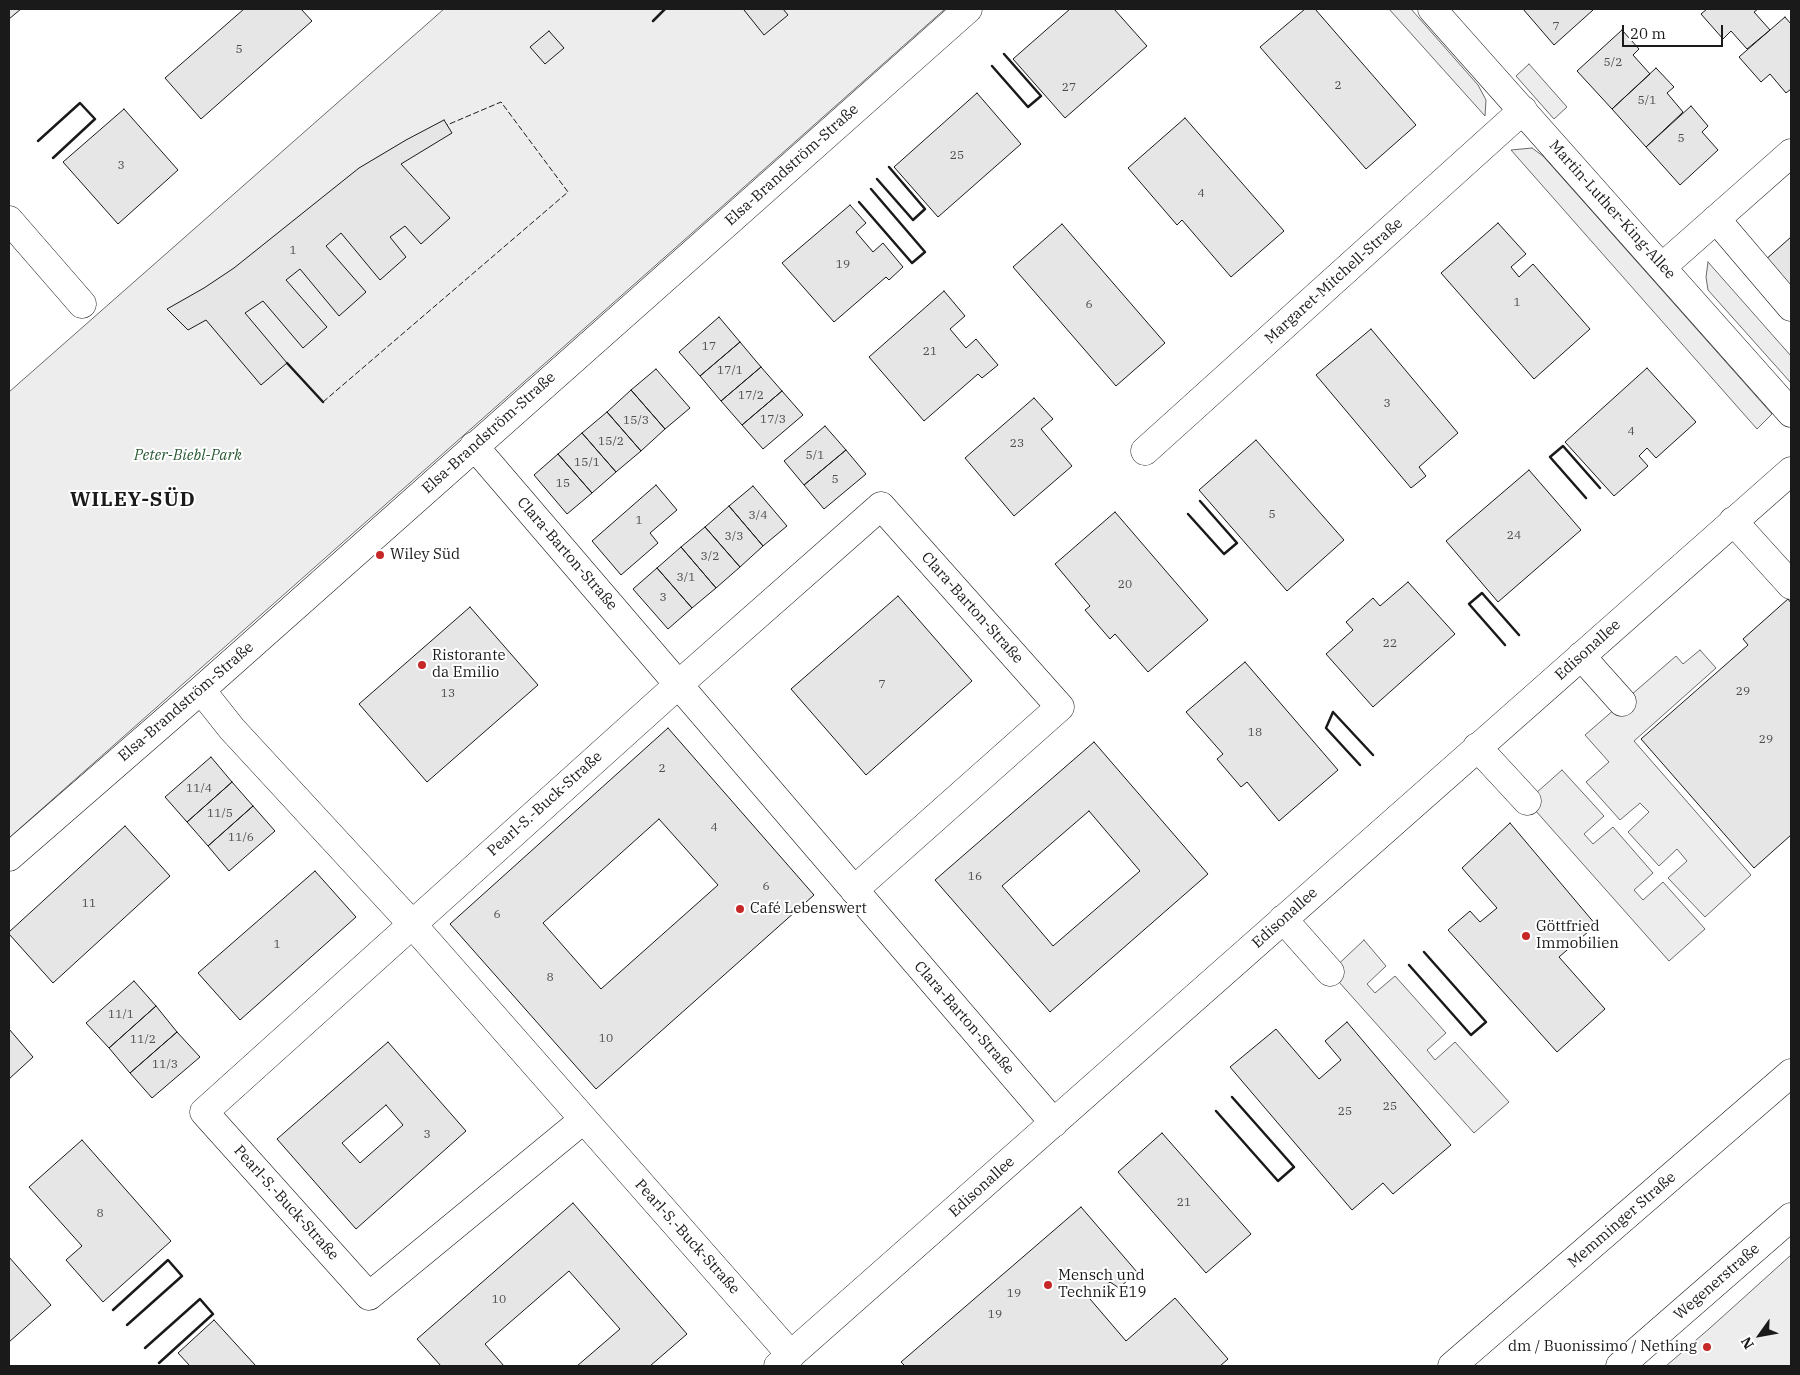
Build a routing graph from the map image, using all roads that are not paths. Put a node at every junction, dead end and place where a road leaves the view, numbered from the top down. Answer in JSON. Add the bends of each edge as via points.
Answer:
{"nodes":[{"id":1,"x":968,"y":9,"type":"edge"},
{"id":2,"x":1432,"y":9,"type":"edge"},
{"id":3,"x":1523,"y":110,"type":"junction"},
{"id":4,"x":1791,"y":153,"type":"edge"},
{"id":5,"x":1716,"y":219,"type":"junction"},
{"id":6,"x":9,"y":220,"type":"edge"},
{"id":7,"x":1662,"y":267,"type":"junction"},
{"id":8,"x":82,"y":304,"type":"dead end"},
{"id":9,"x":1791,"y":307,"type":"edge"},
{"id":10,"x":1791,"y":413,"type":"edge"},
{"id":11,"x":474,"y":446,"type":"junction"},
{"id":12,"x":1144,"y":451,"type":"dead end"},
{"id":13,"x":1791,"y":471,"type":"edge"},
{"id":14,"x":1733,"y":521,"type":"junction"},
{"id":15,"x":1791,"y":586,"type":"edge"},
{"id":16,"x":1580,"y":656,"type":"junction"},
{"id":17,"x":678,"y":685,"type":"junction"},
{"id":18,"x":200,"y":690,"type":"junction"},
{"id":19,"x":1622,"y":702,"type":"dead end"},
{"id":20,"x":1477,"y":747,"type":"junction"},
{"id":21,"x":1527,"y":801,"type":"dead end"},
{"id":22,"x":9,"y":857,"type":"edge"},
{"id":23,"x":854,"y":890,"type":"junction"},
{"id":24,"x":1283,"y":919,"type":"junction"},
{"id":25,"x":412,"y":924,"type":"junction"},
{"id":26,"x":1330,"y":972,"type":"dead end"},
{"id":27,"x":1791,"y":1073,"type":"edge"},
{"id":28,"x":583,"y":1120,"type":"junction"},
{"id":29,"x":1054,"y":1123,"type":"junction"},
{"id":30,"x":1791,"y":1217,"type":"edge"},
{"id":31,"x":785,"y":1360,"type":"edge"},
{"id":32,"x":1452,"y":1366,"type":"edge"},
{"id":33,"x":1620,"y":1366,"type":"edge"}],
"edges":[{"from":1,"to":11,"type":"street","name":"Elsa-Brandström-Straße"},
{"from":2,"to":3,"type":"street","name":"Martin-Luther-King-Allee"},
{"from":3,"to":7,"type":"street","name":"Martin-Luther-King-Allee"},
{"from":3,"to":12,"type":"street","name":"Margaret-Mitchell-Straße"},
{"from":4,"to":5,"type":"street"},
{"from":5,"to":7,"type":"street"},
{"from":5,"to":9,"type":"street"},
{"from":6,"to":8,"type":"street"},
{"from":7,"to":10,"type":"street","name":"Martin-Luther-King-Allee"},
{"from":11,"to":17,"type":"street","name":"Clara-Barton-Straße"},
{"from":11,"to":18,"type":"street","name":"Elsa-Brandström-Straße"},
{"from":13,"to":14,"type":"street","name":"Edisonallee"},
{"from":14,"to":15,"type":"street"},
{"from":14,"to":16,"type":"street","name":"Edisonallee"},
{"from":16,"to":19,"type":"street"},
{"from":16,"to":20,"type":"street","name":"Edisonallee"},
{"from":17,"to":23,"type":"street","name":"Clara-Barton-Straße"},
{"from":17,"to":23,"type":"street","name":"Clara-Barton-Straße","via":[[881,506],[1060,707]]},
{"from":17,"to":25,"type":"street","name":"Pearl-S.-Buck-Straße"},
{"from":18,"to":22,"type":"street","name":"Elsa-Brandström-Straße"},
{"from":18,"to":25,"type":"street","name":"Pearl-S.-Buck-Straße"},
{"from":20,"to":21,"type":"street"},
{"from":20,"to":24,"type":"street","name":"Edisonallee"},
{"from":23,"to":29,"type":"street","name":"Clara-Barton-Straße"},
{"from":24,"to":26,"type":"street"},
{"from":24,"to":29,"type":"street","name":"Edisonallee"},
{"from":25,"to":28,"type":"street","name":"Pearl-S.-Buck-Straße"},
{"from":25,"to":28,"type":"street","name":"Pearl-S.-Buck-Straße","via":[[204,1112],[369,1296]]},
{"from":27,"to":32,"type":"street","name":"Memminger Straße"},
{"from":28,"to":31,"type":"street","name":"Pearl-S.-Buck-Straße"},
{"from":29,"to":31,"type":"street","name":"Edisonallee"},
{"from":30,"to":33,"type":"street","name":"Wegenerstraße"}]}
